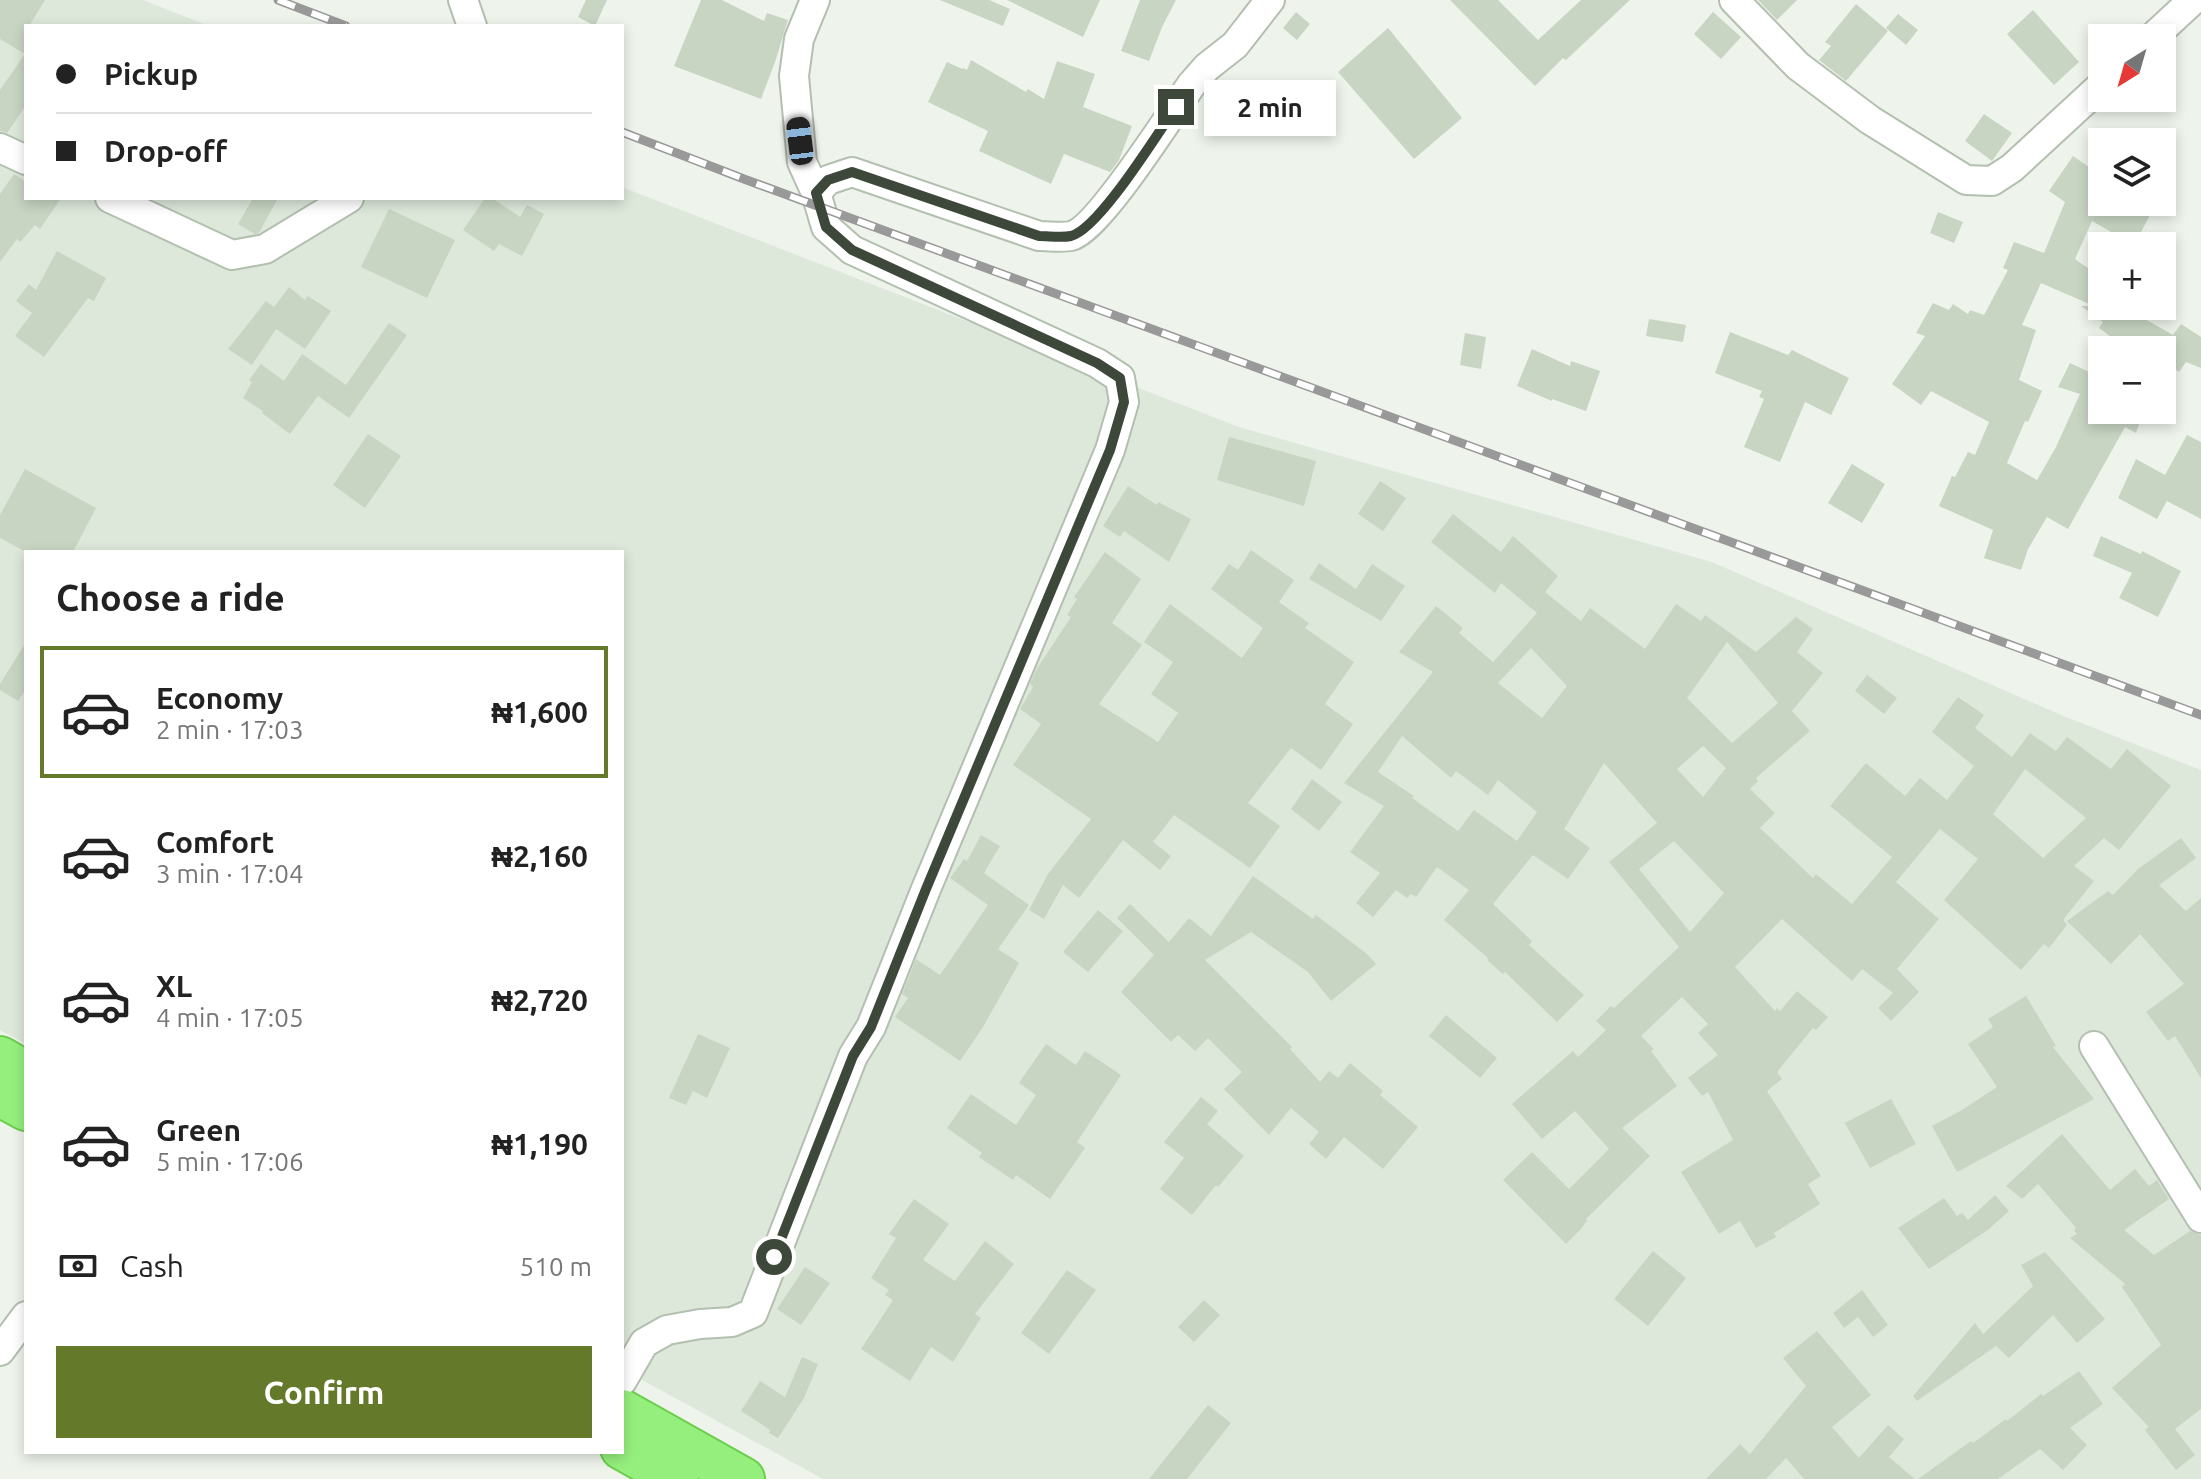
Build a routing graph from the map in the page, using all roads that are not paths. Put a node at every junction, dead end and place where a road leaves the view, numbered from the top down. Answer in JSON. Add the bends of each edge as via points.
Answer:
{"nodes":[{"id":1,"x":463,"y":0,"type":"edge"},
{"id":2,"x":815,"y":0,"type":"edge"},
{"id":3,"x":1270,"y":0,"type":"edge"},
{"id":4,"x":1734,"y":0,"type":"edge"},
{"id":5,"x":2193,"y":0,"type":"edge"},
{"id":6,"x":471,"y":24,"type":"edge"},
{"id":7,"x":2167,"y":24,"type":"edge"},
{"id":8,"x":2088,"y":98,"type":"edge"},
{"id":9,"x":0,"y":148,"type":"edge"},
{"id":10,"x":24,"y":159,"type":"edge"},
{"id":11,"x":816,"y":193,"type":"junction"},
{"id":12,"x":114,"y":200,"type":"edge"},
{"id":13,"x":346,"y":200,"type":"edge"},
{"id":14,"x":2094,"y":1046,"type":"dead end"},
{"id":15,"x":0,"y":1058,"type":"edge"},
{"id":16,"x":24,"y":1072,"type":"edge"},
{"id":17,"x":0,"y":1095,"type":"edge"},
{"id":18,"x":24,"y":1108,"type":"edge"},
{"id":19,"x":2201,"y":1218,"type":"edge"},
{"id":20,"x":24,"y":1319,"type":"edge"},
{"id":21,"x":0,"y":1351,"type":"edge"},
{"id":22,"x":624,"y":1378,"type":"edge"},
{"id":23,"x":624,"y":1412,"type":"edge"},
{"id":24,"x":624,"y":1449,"type":"edge"},
{"id":25,"x":677,"y":1479,"type":"edge"},
{"id":26,"x":743,"y":1479,"type":"edge"}],
"edges":[{"from":1,"to":6,"type":"street"},
{"from":2,"to":11,"type":"street","via":[[799,39],[794,76],[802,162]]},
{"from":3,"to":11,"type":"street","via":[[1235,45],[1192,84],[1112,198],[1072,236],[1039,236],[852,172],[828,180]]},
{"from":4,"to":8,"type":"street","via":[[1798,66],[1870,120],[1966,180],[1992,181],[2012,168]]},
{"from":5,"to":7,"type":"street"},
{"from":9,"to":10,"type":"street"},
{"from":11,"to":22,"type":"street","via":[[826,227],[852,250],[1097,363],[1120,378],[1124,402],[1110,450],[871,1027],[853,1056],[753,1313],[732,1322],[667,1330],[644,1343]]},
{"from":12,"to":13,"type":"street","via":[[232,255],[265,249]]},
{"from":14,"to":19,"type":"street"},
{"from":15,"to":16,"type":"highway"},
{"from":17,"to":18,"type":"highway"},
{"from":20,"to":21,"type":"street"},
{"from":23,"to":26,"type":"highway"},
{"from":24,"to":25,"type":"highway"}]}
